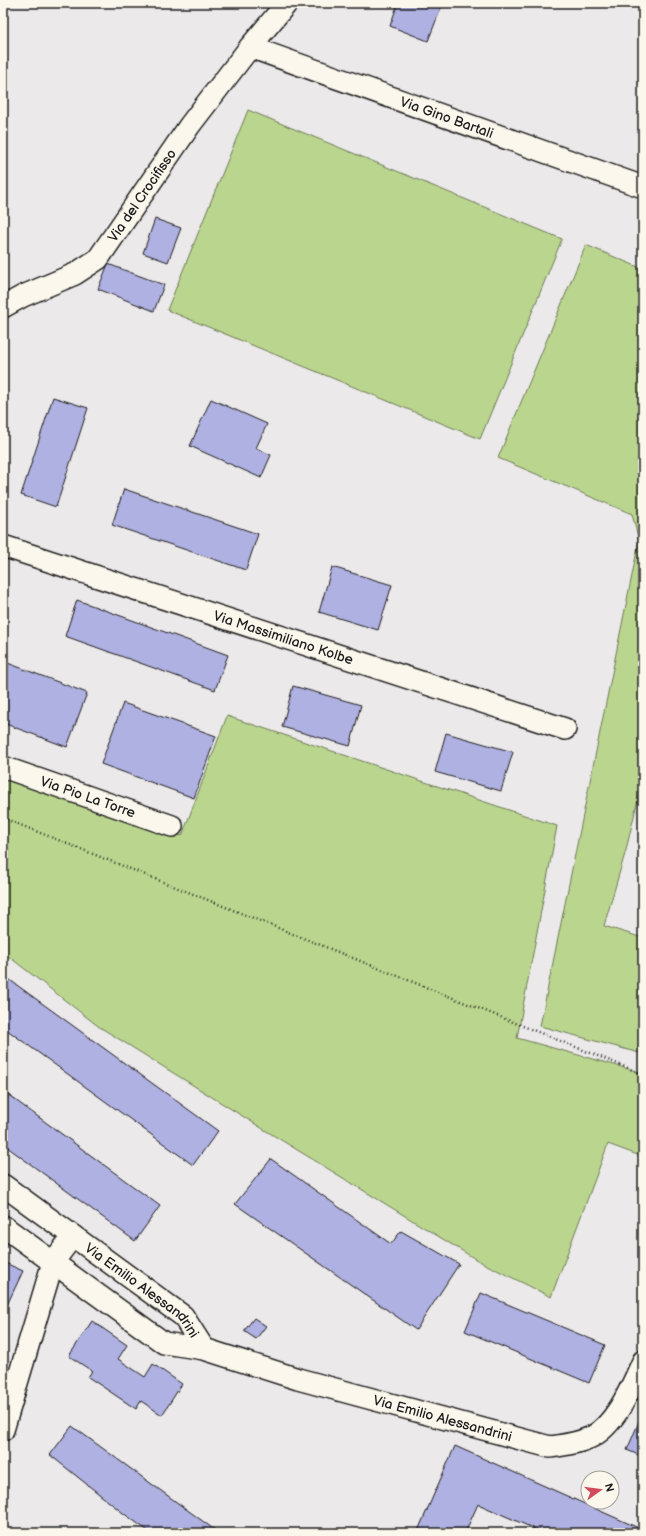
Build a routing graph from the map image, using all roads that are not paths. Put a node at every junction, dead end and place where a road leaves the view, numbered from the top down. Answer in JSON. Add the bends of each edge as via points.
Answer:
{"nodes":[{"id":1,"x":287,"y":3,"type":"edge"},
{"id":2,"x":250,"y":47,"type":"junction"},
{"id":3,"x":643,"y":187,"type":"edge"},
{"id":4,"x":3,"y":307,"type":"edge"},
{"id":5,"x":3,"y":546,"type":"edge"},
{"id":6,"x":565,"y":730,"type":"dead end"},
{"id":7,"x":3,"y":767,"type":"edge"},
{"id":8,"x":172,"y":826,"type":"dead end"},
{"id":9,"x":3,"y":1186,"type":"edge"},
{"id":10,"x":3,"y":1226,"type":"edge"},
{"id":11,"x":73,"y":1236,"type":"junction"},
{"id":12,"x":53,"y":1262,"type":"junction"},
{"id":13,"x":204,"y":1349,"type":"junction"},
{"id":14,"x":643,"y":1361,"type":"edge"},
{"id":15,"x":3,"y":1430,"type":"edge"}],
"edges":[{"from":1,"to":2,"type":"street","name":"Via del Crocifisso"},
{"from":2,"to":3,"type":"street","name":"Via Gino Bartali"},
{"from":2,"to":4,"type":"street","name":"Via del Crocifisso","via":[[190,125],[98,259],[75,274]]},
{"from":5,"to":6,"type":"street","name":"Via Massimiliano Kolbe"},
{"from":7,"to":8,"type":"street","name":"Via Pio La Torre"},
{"from":9,"to":11,"type":"street","name":"Via Emilio Alessandrini"},
{"from":10,"to":12,"type":"street","name":"Via Emilio Alessandrini"},
{"from":11,"to":12,"type":"street","name":"Via Emilio Alessandrini"},
{"from":11,"to":13,"type":"street","name":"Via Emilio Alessandrini","via":[[183,1316]]},
{"from":12,"to":13,"type":"street","name":"Via Emilio Alessandrini","via":[[164,1343]]},
{"from":12,"to":15,"type":"street","name":"Via Emilio Alessandrini"},
{"from":13,"to":14,"type":"street","name":"Via Emilio Alessandrini","via":[[298,1379],[550,1447],[569,1445],[590,1438],[606,1426],[617,1412]]}]}
